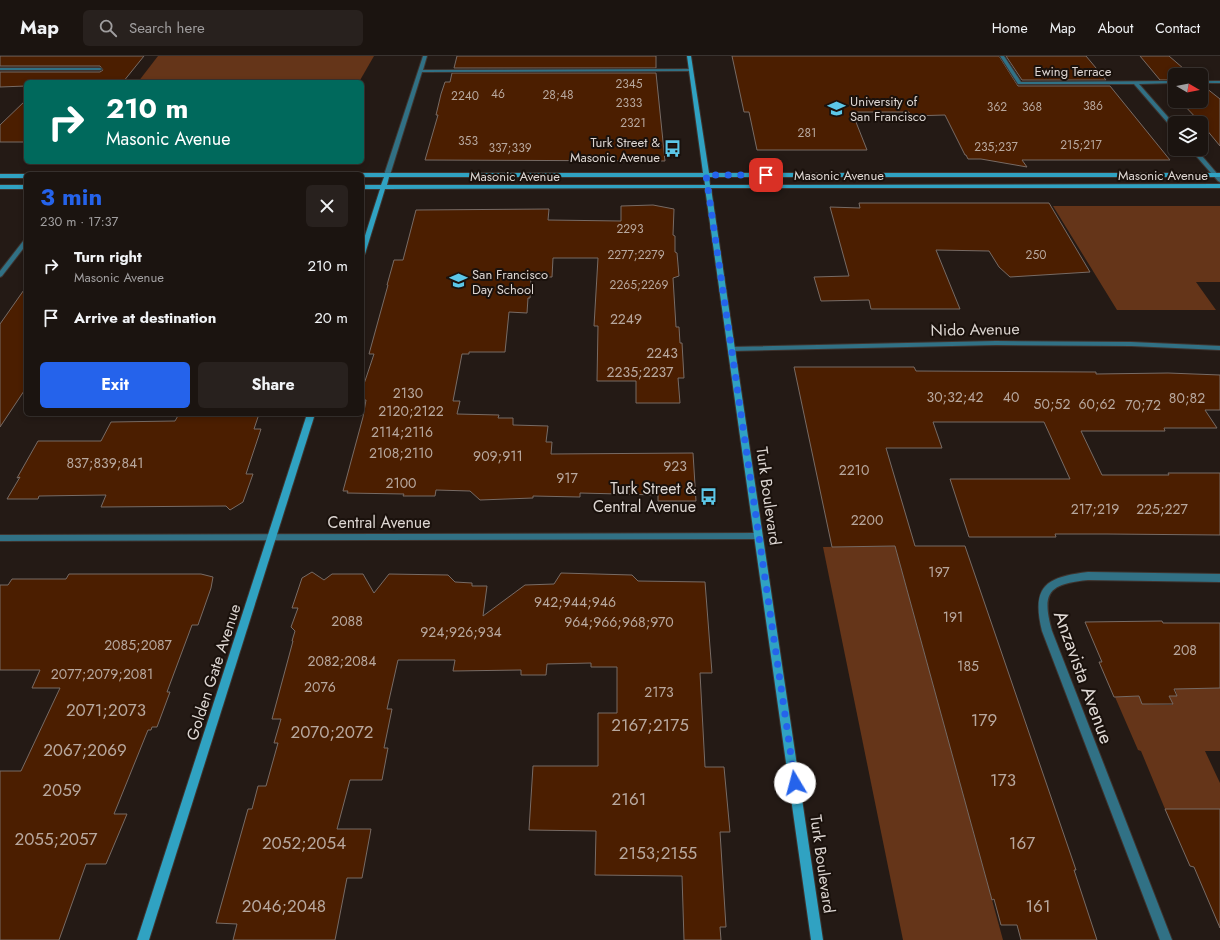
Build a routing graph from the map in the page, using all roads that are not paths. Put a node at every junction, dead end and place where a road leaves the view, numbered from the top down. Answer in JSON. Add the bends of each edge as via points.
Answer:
{"nodes":[{"id":1,"x":425,"y":56,"type":"edge"},
{"id":2,"x":689,"y":56,"type":"edge"},
{"id":3,"x":1002,"y":56,"type":"edge"},
{"id":4,"x":0,"y":69,"type":"edge"},
{"id":5,"x":100,"y":69,"type":"dead end"},
{"id":6,"x":691,"y":70,"type":"junction"},
{"id":7,"x":421,"y":71,"type":"junction"},
{"id":8,"x":1135,"y":82,"type":"junction"},
{"id":9,"x":1168,"y":82,"type":"edge"},
{"id":10,"x":1208,"y":82,"type":"edge"},
{"id":11,"x":1220,"y":82,"type":"edge"},
{"id":12,"x":1168,"y":120,"type":"edge"},
{"id":13,"x":1200,"y":156,"type":"edge"},
{"id":14,"x":1218,"y":174,"type":"edge"},
{"id":15,"x":364,"y":175,"type":"edge"},
{"id":16,"x":387,"y":175,"type":"junction"},
{"id":17,"x":706,"y":175,"type":"junction"},
{"id":18,"x":0,"y":176,"type":"edge"},
{"id":19,"x":24,"y":176,"type":"edge"},
{"id":20,"x":1220,"y":180,"type":"edge"},
{"id":21,"x":1220,"y":186,"type":"edge"},
{"id":22,"x":0,"y":187,"type":"edge"},
{"id":23,"x":24,"y":187,"type":"edge"},
{"id":24,"x":364,"y":187,"type":"edge"},
{"id":25,"x":383,"y":187,"type":"junction"},
{"id":26,"x":708,"y":187,"type":"junction"},
{"id":27,"x":24,"y":244,"type":"edge"},
{"id":28,"x":364,"y":248,"type":"edge"},
{"id":29,"x":0,"y":274,"type":"edge"},
{"id":30,"x":1220,"y":348,"type":"edge"},
{"id":31,"x":731,"y":349,"type":"junction"},
{"id":32,"x":310,"y":416,"type":"edge"},
{"id":33,"x":758,"y":536,"type":"junction"},
{"id":34,"x":272,"y":537,"type":"junction"},
{"id":35,"x":0,"y":538,"type":"edge"},
{"id":36,"x":1220,"y":578,"type":"edge"},
{"id":37,"x":143,"y":940,"type":"edge"},
{"id":38,"x":817,"y":940,"type":"edge"},
{"id":39,"x":1166,"y":940,"type":"edge"}],
"edges":[{"from":1,"to":7,"type":"street"},
{"from":2,"to":6,"type":"main road","name":"Turk Boulevard"},
{"from":3,"to":8,"type":"street","name":"Ewing Terrace","via":[[1020,82]]},
{"from":4,"to":5,"type":"street"},
{"from":6,"to":7,"type":"street"},
{"from":6,"to":17,"type":"main road","name":"Turk Boulevard"},
{"from":7,"to":16,"type":"street"},
{"from":8,"to":9,"type":"street","name":"Ewing Terrace"},
{"from":8,"to":12,"type":"street","name":"Ewing Terrace"},
{"from":10,"to":11,"type":"street"},
{"from":13,"to":14,"type":"street"},
{"from":14,"to":17,"type":"main road","name":"Masonic Avenue"},
{"from":14,"to":20,"type":"street"},
{"from":15,"to":16,"type":"main road","name":"Masonic Avenue"},
{"from":16,"to":17,"type":"main road","name":"Masonic Avenue"},
{"from":16,"to":25,"type":"main road"},
{"from":17,"to":26,"type":"main road","name":"Turk Boulevard"},
{"from":18,"to":19,"type":"main road"},
{"from":21,"to":26,"type":"main road","name":"Masonic Avenue"},
{"from":22,"to":23,"type":"main road"},
{"from":24,"to":25,"type":"main road","name":"Masonic Avenue"},
{"from":25,"to":26,"type":"main road","name":"Masonic Avenue"},
{"from":25,"to":28,"type":"main road"},
{"from":26,"to":31,"type":"main road","name":"Turk Boulevard"},
{"from":27,"to":29,"type":"street"},
{"from":30,"to":31,"type":"street","name":"Nido Avenue","via":[[996,342]]},
{"from":31,"to":33,"type":"main road","name":"Turk Boulevard"},
{"from":32,"to":34,"type":"main road","name":"Golden Gate Avenue"},
{"from":33,"to":34,"type":"street","name":"Central Avenue"},
{"from":33,"to":38,"type":"main road","name":"Turk Boulevard"},
{"from":34,"to":35,"type":"street","name":"Central Avenue"},
{"from":34,"to":37,"type":"main road","name":"Golden Gate Avenue"},
{"from":36,"to":39,"type":"street","name":"Anzavista Avenue","via":[[1070,577],[1048,588],[1041,600],[1047,631]]}]}
